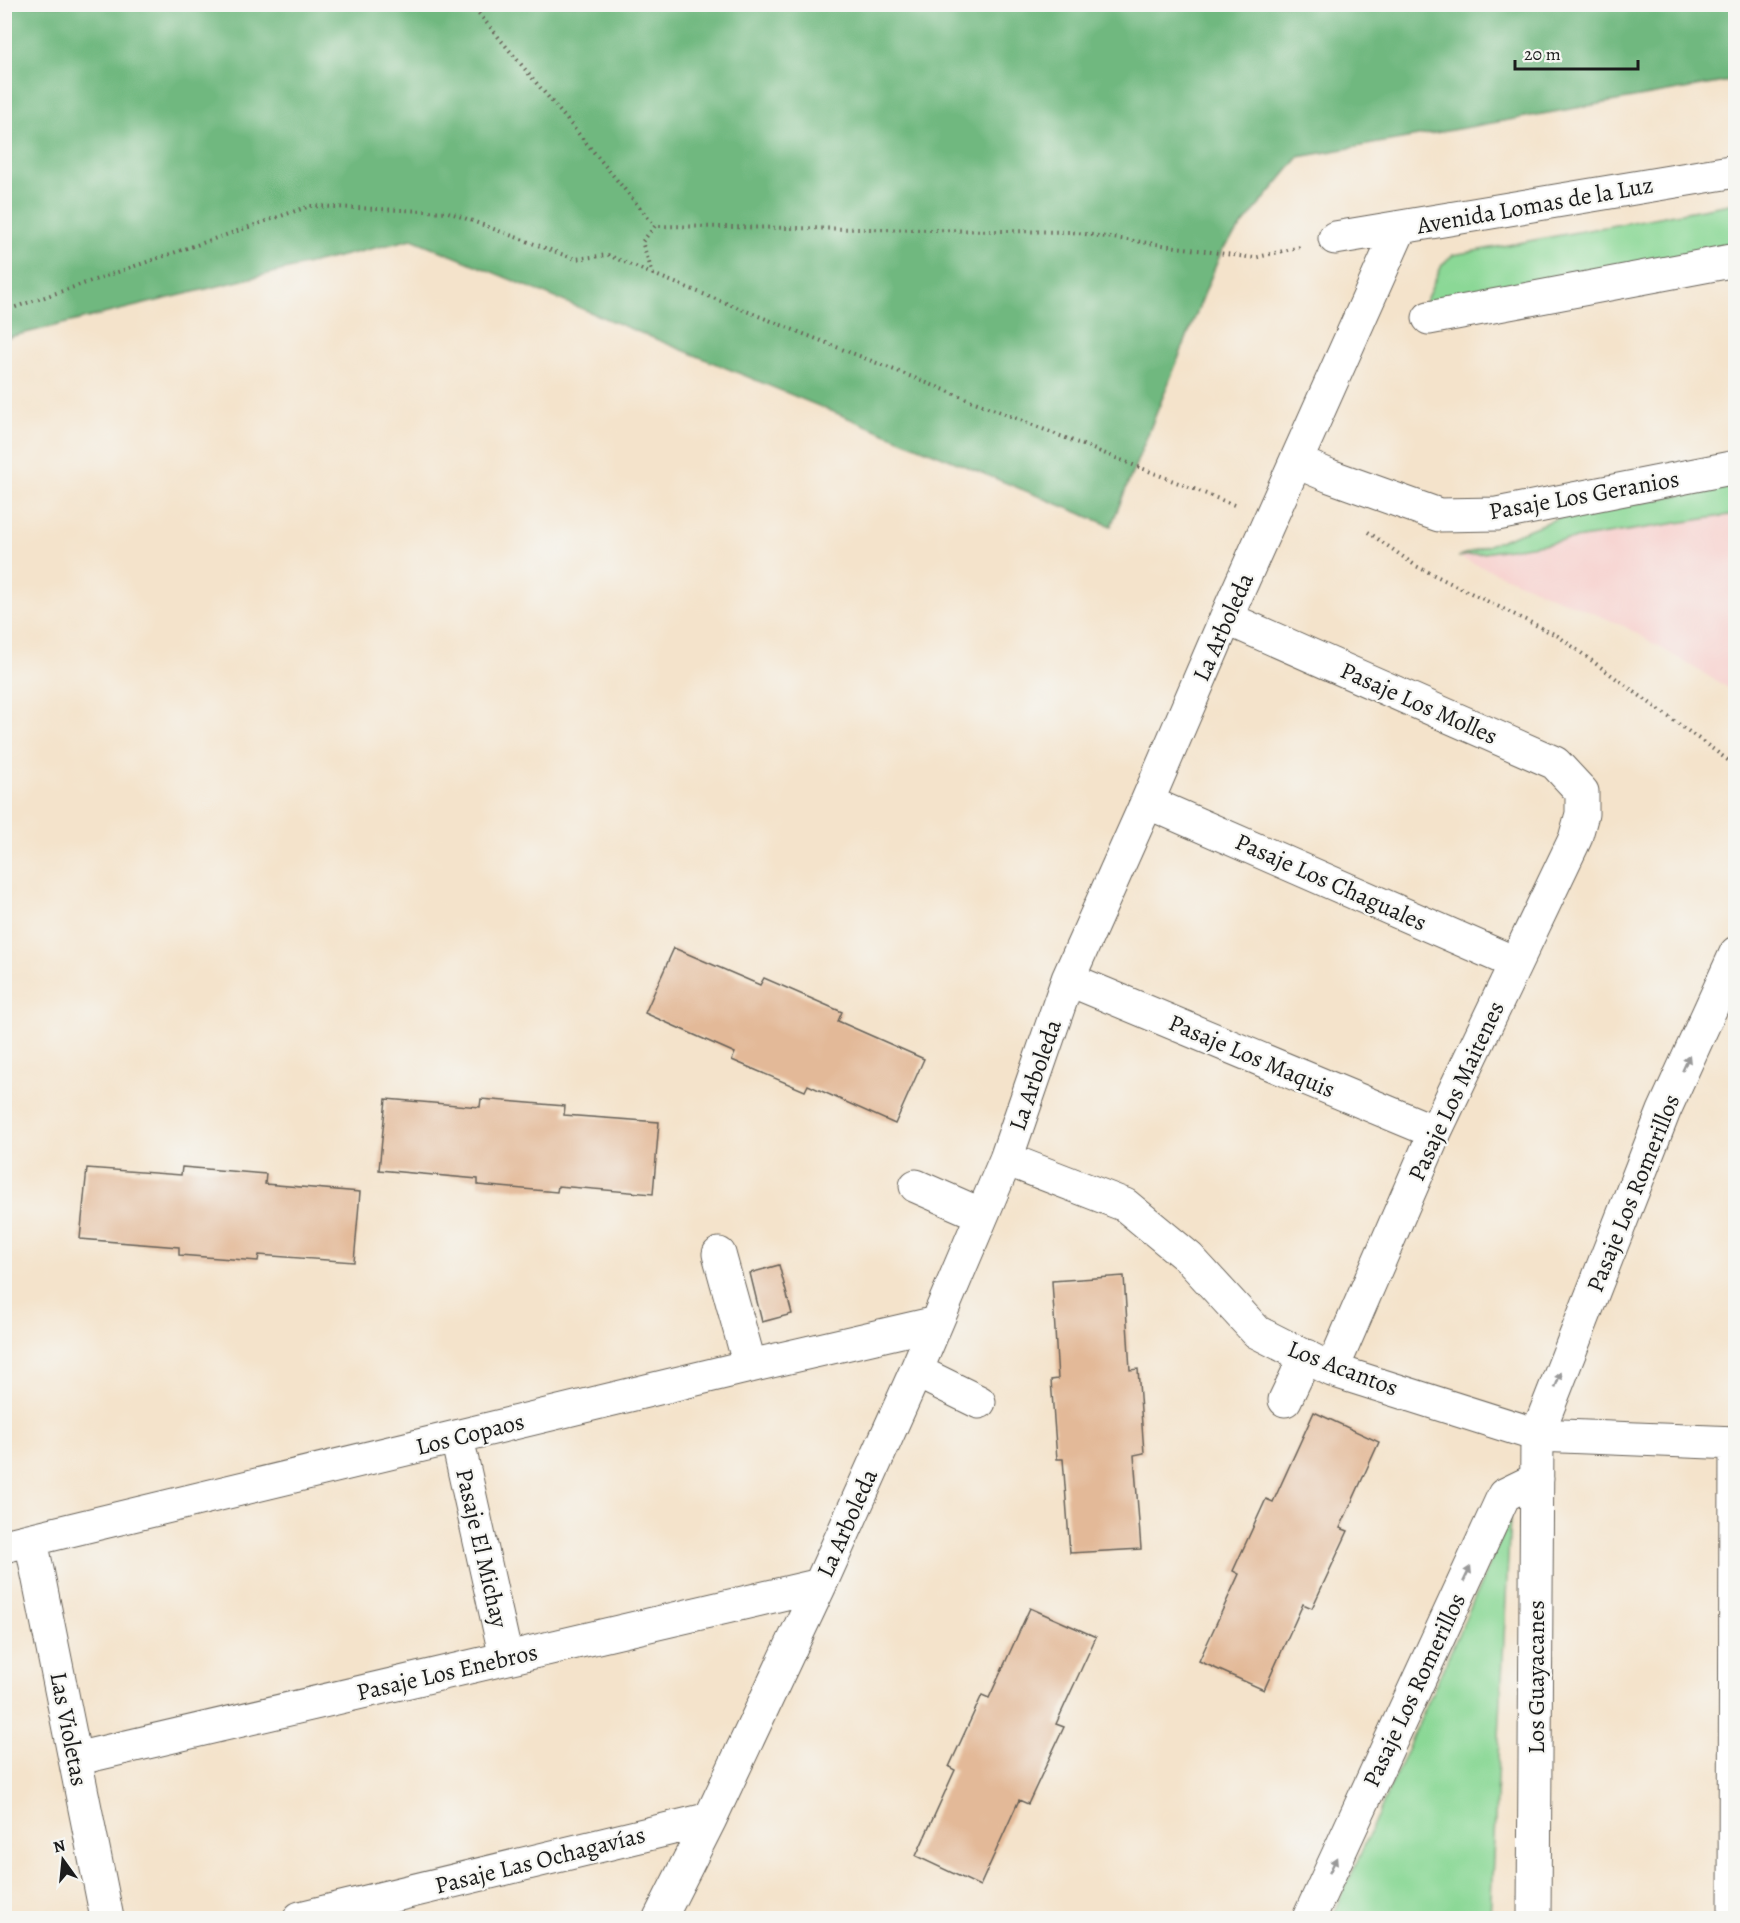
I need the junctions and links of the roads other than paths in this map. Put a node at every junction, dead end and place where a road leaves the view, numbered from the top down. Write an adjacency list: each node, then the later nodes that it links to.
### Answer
1 (1736, 171): 2 (street, Avenida Lomas de la Luz)
2 (1400, 228): 3 (street, Avenida Lomas de la Luz); 6 (street, La Arboleda)
3 (1335, 238)
4 (1736, 260): 5 (street)
5 (1429, 318)
6 (1297, 462): 7 (street, Pasaje Los Geranios); 8 (street, La Arboleda)
7 (1736, 467)
8 (1226, 618): 9 (street, La Arboleda); 10 (street, Pasaje Los Molles)
9 (1148, 801): 12 (street, Pasaje Los Chaguales); 13 (street, La Arboleda)
10 (1582, 814): 12 (street, Pasaje Los Maitenes)
11 (1736, 953): 25 (street, Pasaje Los Romerillos, one-way to 11)
12 (1515, 963): 14 (street, Pasaje Los Maitenes)
13 (1068, 979): 14 (street, Pasaje Los Maquis); 15 (street, La Arboleda)
14 (1435, 1132): 20 (street, Pasaje Los Maitenes)
15 (1006, 1159): 17 (street, La Arboleda); 20 (street, Los Acantos)
16 (916, 1186): 17 (street)
17 (982, 1215): 19 (street, La Arboleda)
18 (719, 1254): 21 (street)
19 (936, 1323): 21 (street, Los Copaos); 22 (street, La Arboleda)
20 (1319, 1363): 23 (street, Pasaje Los Maitenes); 25 (street, Los Acantos)
21 (750, 1366): 26 (street, Los Copaos)
22 (916, 1371): 24 (street); 30 (street, La Arboleda)
23 (1285, 1400)
24 (979, 1402)
25 (1537, 1435): 27 (street, Los Acantos); 28 (street, Los Guayacanes)
26 (457, 1438): 29 (street, Los Copaos); 31 (street, Pasaje El Michay)
27 (1735, 1443): 39 (street)
28 (1537, 1479): 37 (street, Pasaje Los Romerillos, one-way to 28); 38 (street, Los Guayacanes)
29 (18, 1543): 32 (street, Las Violetas)
30 (820, 1585): 31 (street, Pasaje Los Enebros); 33 (street, La Arboleda)
31 (506, 1658): 32 (street, Pasaje Los Enebros)
32 (75, 1759): 34 (street, Las Violetas)
33 (710, 1819): 35 (street, Pasaje Las Ochagavías); 36 (street, La Arboleda)
34 (107, 1918)
35 (300, 1918)
36 (660, 1918)
37 (1309, 1918)
38 (1534, 1918)
39 (1735, 1918)

